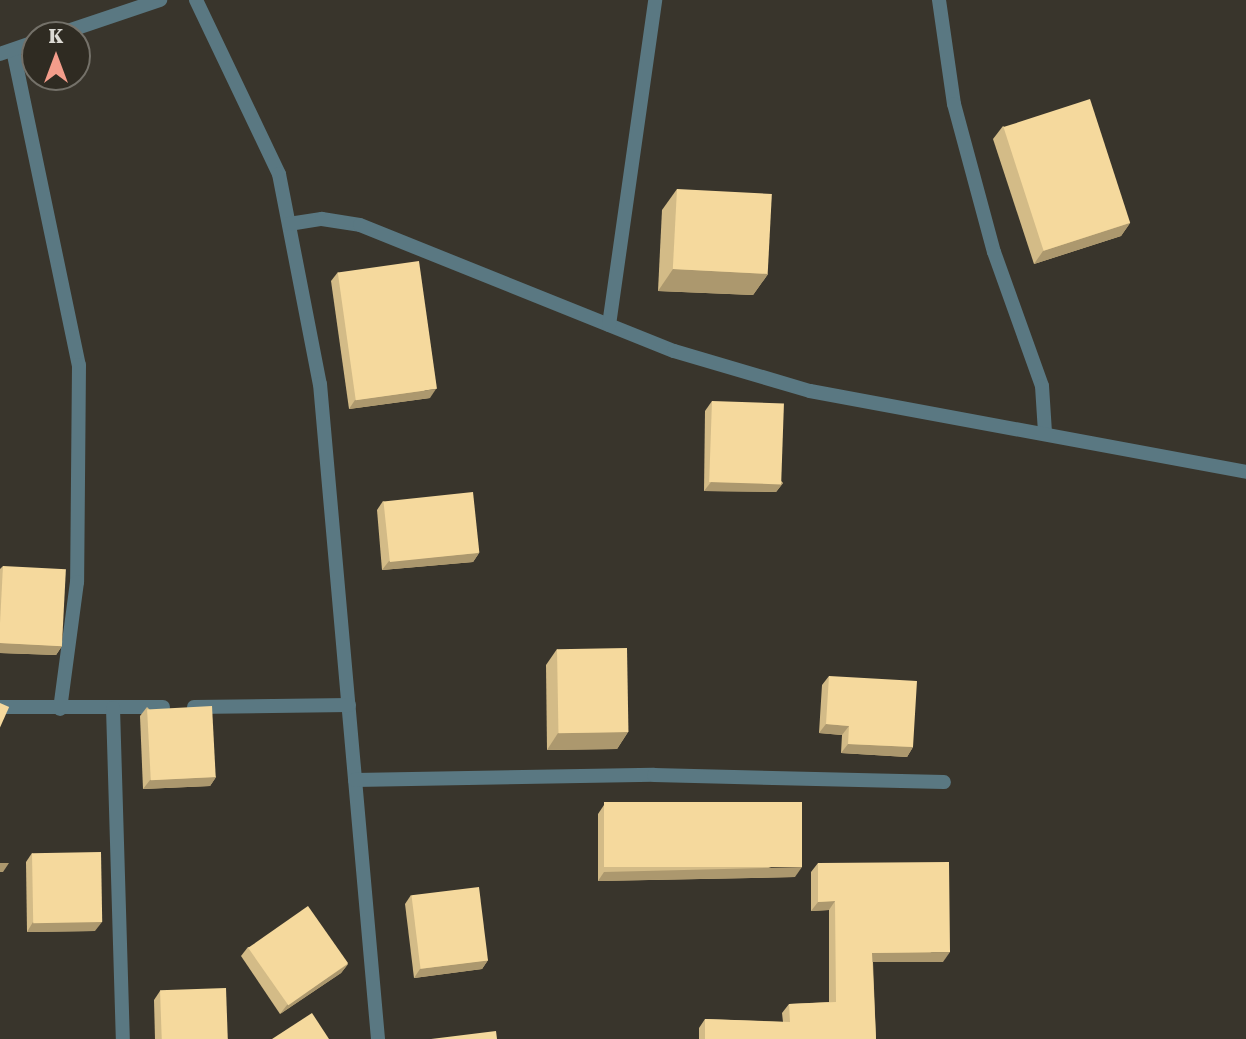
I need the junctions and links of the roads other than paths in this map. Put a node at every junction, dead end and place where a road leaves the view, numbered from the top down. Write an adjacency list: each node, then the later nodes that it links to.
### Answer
1 (160, 0): 5 (street)
2 (196, 0): 7 (street)
3 (655, 0): 8 (street)
4 (939, 0): 9 (street)
5 (91, 23)
6 (6, 52): 14 (street)
7 (289, 224): 8 (street); 11 (street)
8 (609, 325): 9 (street)
9 (1045, 433): 10 (street)
10 (1246, 472)
11 (349, 705): 13 (street); 15 (street)
12 (0, 707): 14 (street)
13 (113, 708): 14 (street); 17 (street)
14 (60, 709)
15 (355, 780): 16 (street); 18 (street)
16 (944, 782)
17 (123, 1039)
18 (378, 1039)

